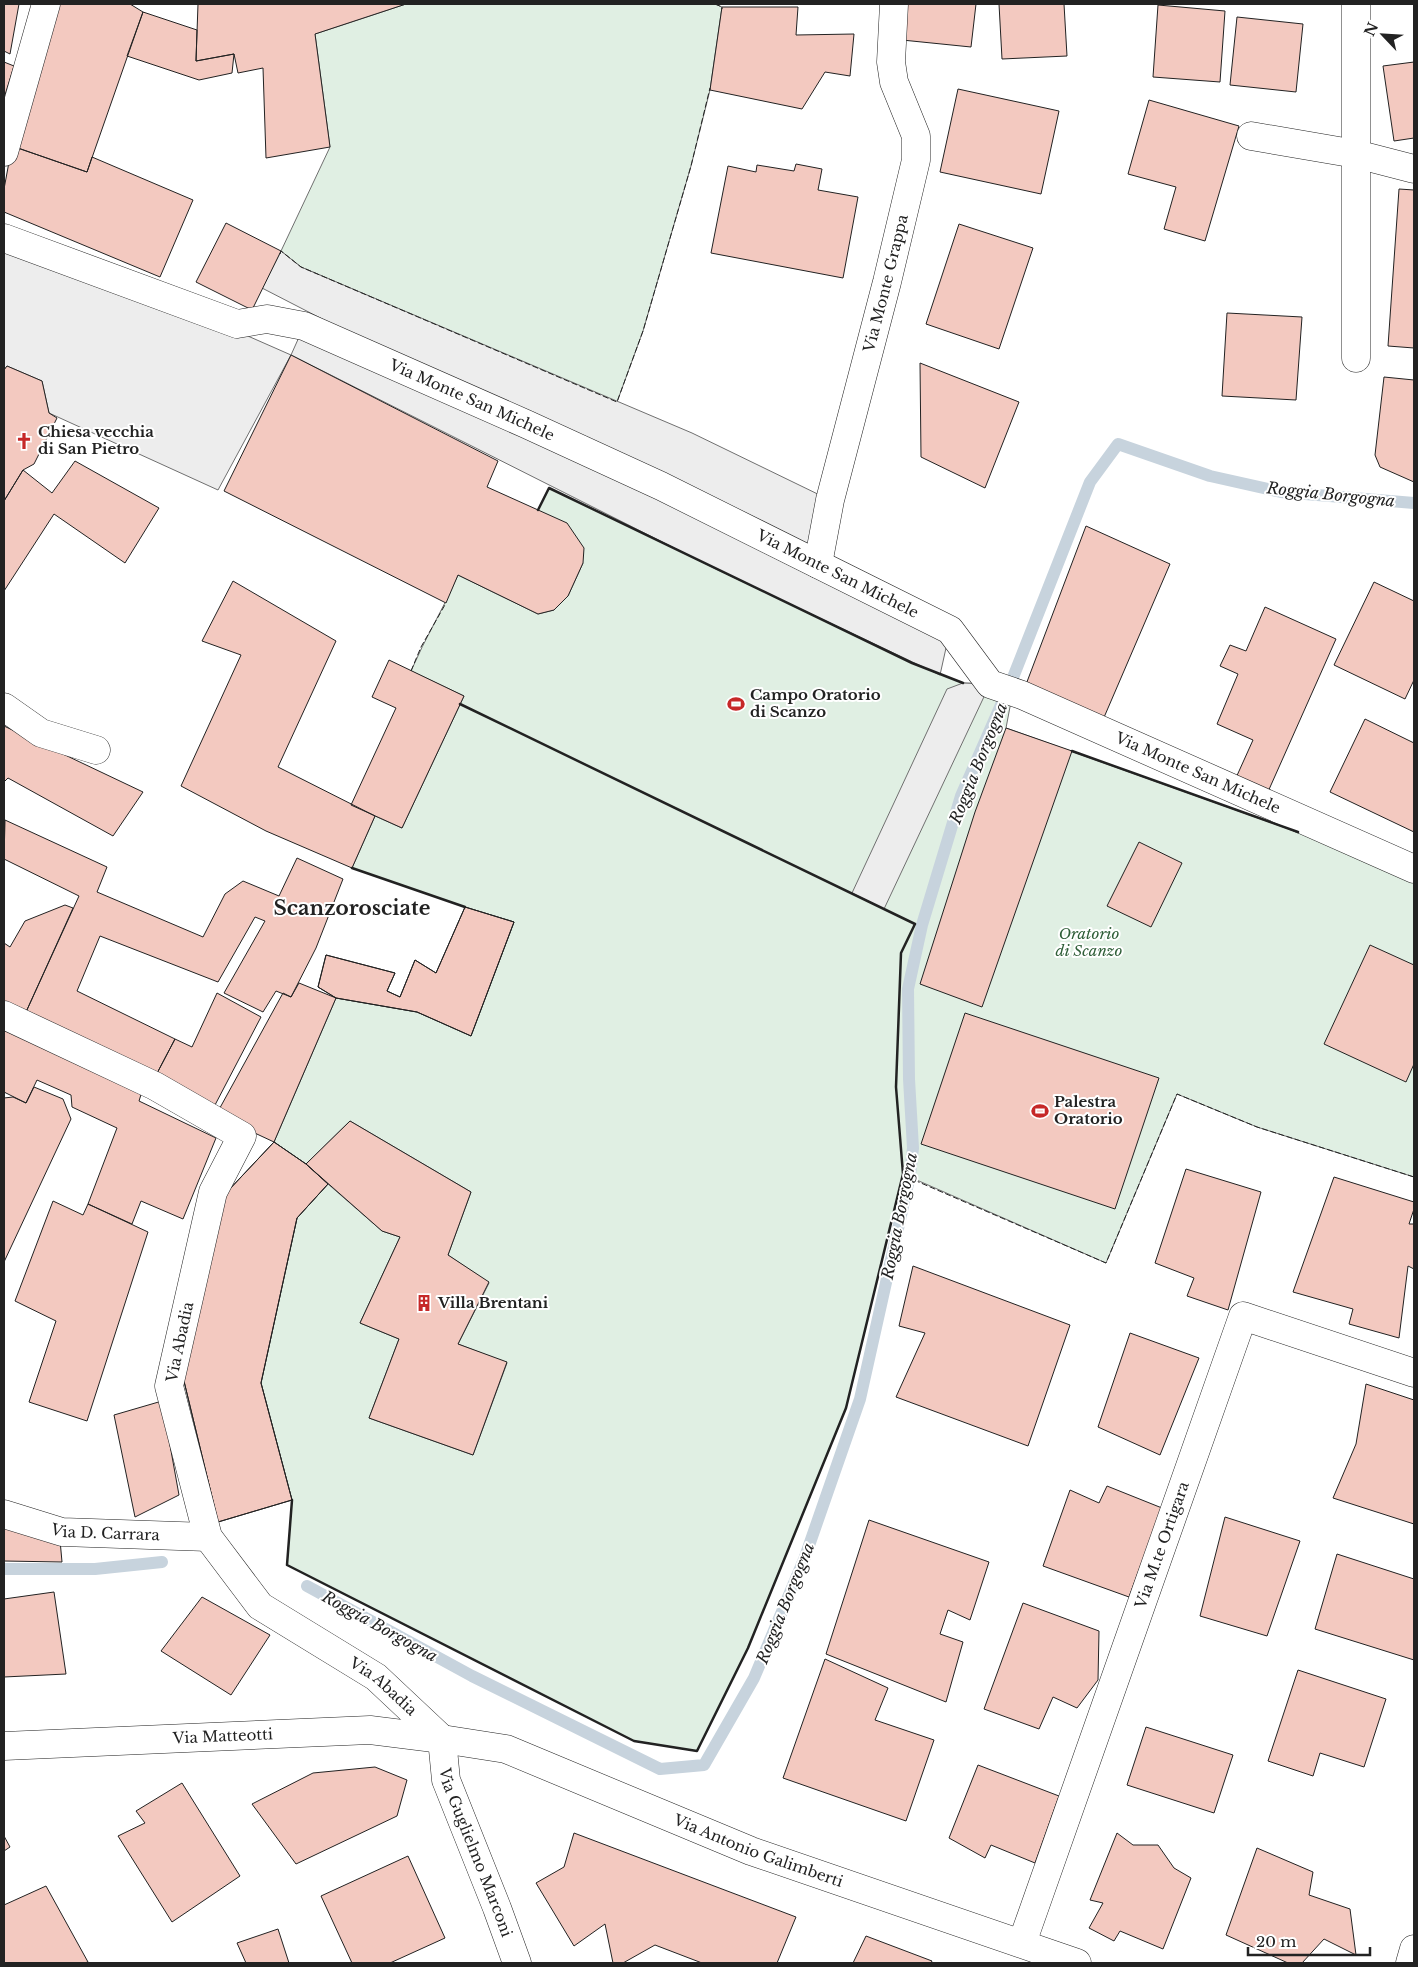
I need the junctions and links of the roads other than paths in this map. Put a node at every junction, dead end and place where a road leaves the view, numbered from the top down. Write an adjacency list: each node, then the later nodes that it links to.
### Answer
1 (46, 4): 5 (street)
2 (894, 4): 10 (street, Via Monte Grappa)
3 (1356, 4): 6 (street)
4 (1251, 136): 6 (street)
5 (4, 152)
6 (1356, 154): 7 (street); 9 (street)
7 (1414, 169)
8 (4, 238): 10 (street, Via Monte San Michele)
9 (1356, 358)
10 (818, 564): 13 (street, Via Monte San Michele)
11 (4, 707): 12 (street)
12 (96, 750)
13 (1414, 869)
14 (4, 1015): 17 (street, Via Abadia)
15 (1414, 1373): 20 (street, Via M.te Ortigara)
16 (4, 1514): 17 (street, Via D. Carrara)
17 (208, 1537): 18 (street, Via Abadia)
18 (442, 1739): 19 (street, Via Matteotti); 20 (street, Via Antonio Galimberti); 22 (street, Via Guglielmo Marconi)
19 (4, 1746)
20 (1022, 1943): 23 (street, Via Antonio Galimberti)
21 (1414, 1949): 24 (street)
22 (517, 1963)
23 (1077, 1963)
24 (1410, 1963)

